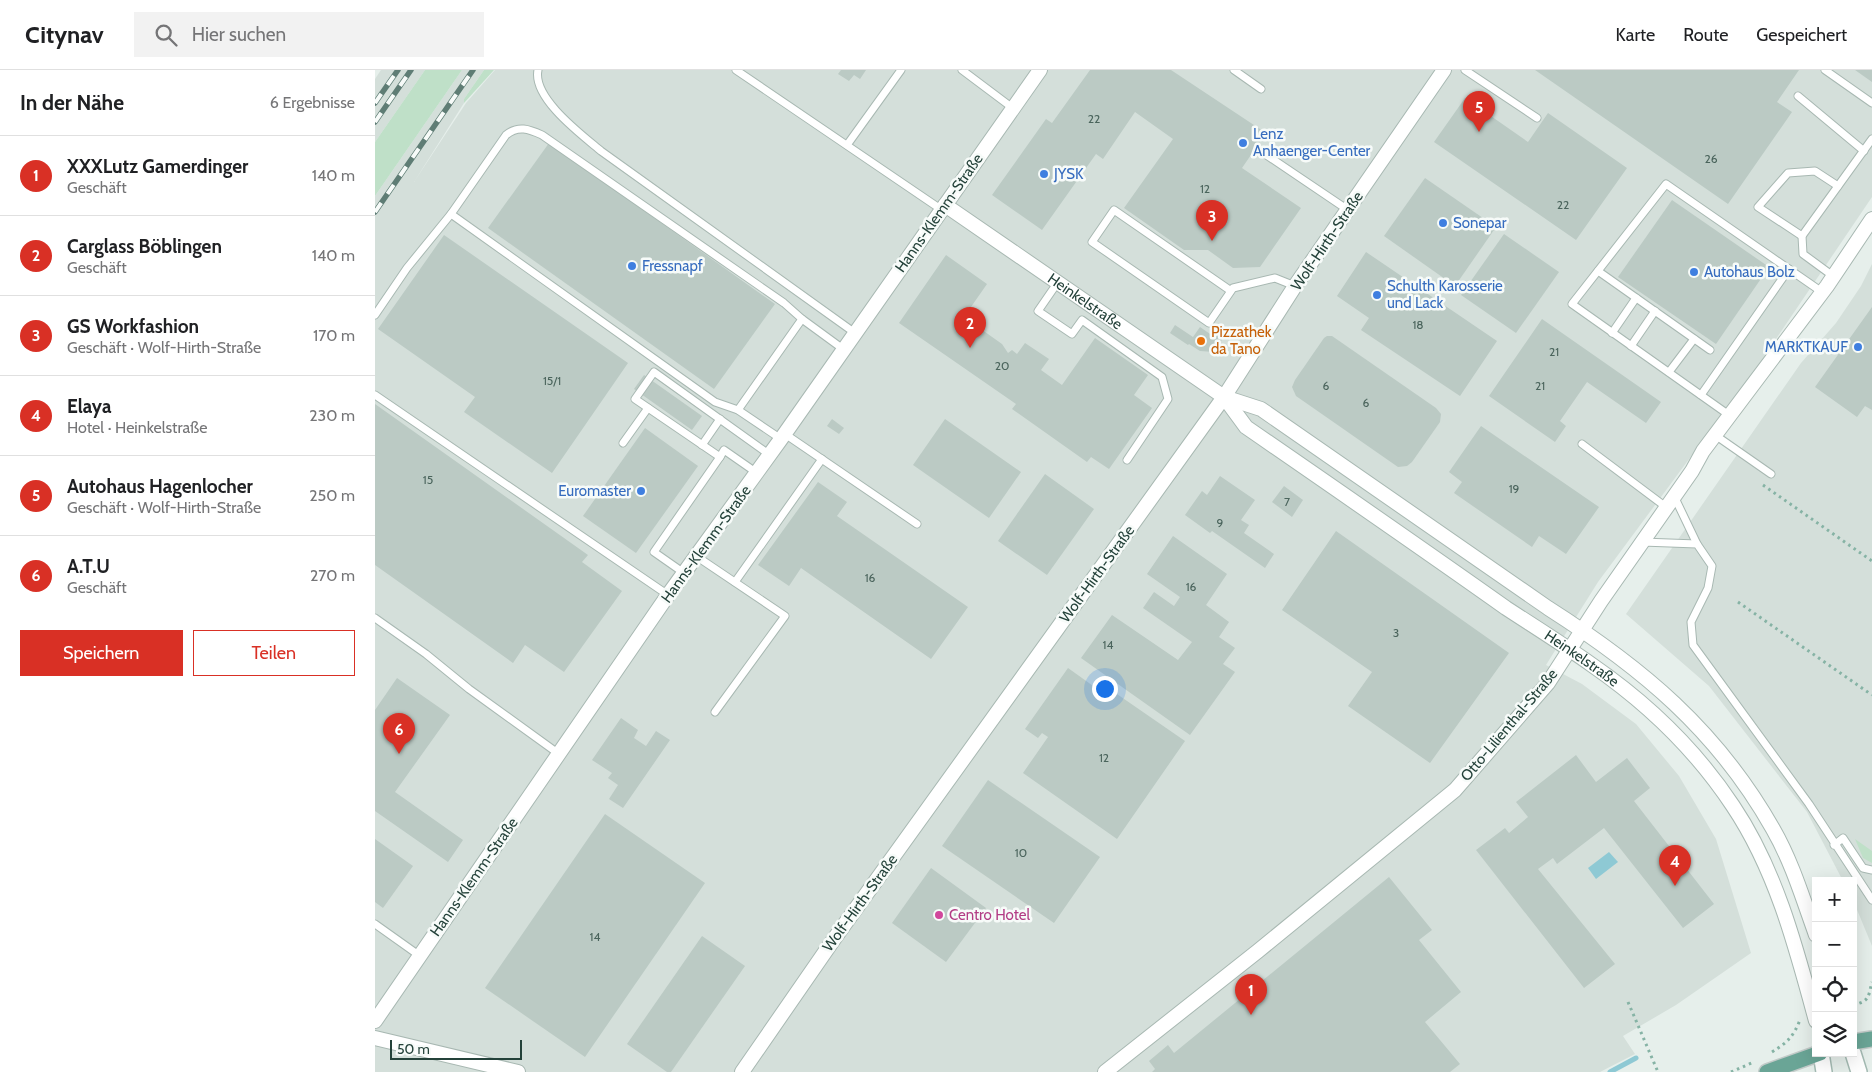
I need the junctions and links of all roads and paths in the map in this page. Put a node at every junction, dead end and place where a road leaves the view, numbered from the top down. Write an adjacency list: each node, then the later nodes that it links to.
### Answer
1 (537, 70): 36 (lane)
2 (736, 70): 16 (lane)
3 (901, 70): 16 (lane)
4 (962, 70): 13 (lane)
5 (1040, 70): 13 (street, Hanns-Klemm-Straße)
6 (1234, 70): 10 (lane)
7 (1444, 70): 21 (street, Wolf-Hirth-Straße)
8 (1465, 70): 14 (lane)
9 (1825, 70): 12 (lane)
10 (1261, 89)
11 (1798, 96): 17 (lane)
12 (1872, 103)
13 (1014, 109): 20 (street, Hanns-Klemm-Straße)
14 (1537, 118)
15 (1872, 139): 17 (lane)
16 (847, 145): 20 (lane)
17 (1864, 151): 19 (lane)
18 (1265, 154): 21 (lane)
19 (1838, 186): 24 (lane); 24 (lane)
20 (944, 207): 28 (street, Heinkelstraße); 36 (street, Hanns-Klemm-Straße)
21 (1348, 210): 29 (street, Wolf-Hirth-Straße)
22 (451, 214): 34 (lane); 35 (lane); 47 (lane)
23 (1872, 219): 27 (street, Otto-Lilienthal-Straße)
24 (1801, 236): 27 (lane)
25 (1789, 269): 26 (lane); 31 (lane); 44 (lane)
26 (1598, 270): 32 (lane); 37 (lane)
27 (1833, 276): 31 (street, Otto-Lilienthal-Straße)
28 (1058, 282): 45 (street, Heinkelstraße); 58 (lane)
29 (1295, 286): 30 (lane); 45 (street, Wolf-Hirth-Straße)
30 (1231, 291): 30 (lane)
31 (1822, 292): 48 (street, Otto-Lilienthal-Straße)
32 (1636, 298): 33 (lane); 37 (lane)
33 (1655, 311): 38 (lane); 39 (lane)
34 (375, 315)
35 (802, 319): 40 (lane); 47 (lane)
36 (855, 333): 40 (street, Hanns-Klemm-Straße)
37 (1612, 333): 39 (lane)
38 (1694, 339): 41 (lane); 42 (lane)
39 (1631, 346): 42 (lane)
40 (843, 349): 51 (street, Hanns-Klemm-Straße)
41 (1710, 350)
42 (1669, 372): 44 (lane)
43 (375, 395): 70 (lane)
44 (1701, 395): 48 (lane)
45 (1224, 397): 73 (street, Heinkelstraße); 74 (street, Heinkelstraße); 99 (street, Wolf-Hirth-Straße)
46 (648, 408): 49 (lane); 52 (lane); 54 (lane)
47 (738, 410): 51 (lane)
48 (1729, 415): 50 (street, Otto-Lilienthal-Straße)
49 (720, 419): 54 (lane); 55 (lane)
50 (1715, 435): 60 (lane); 62 (street, Otto-Lilienthal-Straße)
51 (783, 437): 55 (street, Hanns-Klemm-Straße); 57 (lane)
52 (623, 444)
53 (1582, 444): 62 (lane)
54 (702, 445): 56 (lane)
55 (770, 455): 59 (street, Hanns-Klemm-Straße)
56 (720, 457): 59 (lane); 68 (lane)
57 (822, 459): 63 (lane); 69 (lane)
58 (1127, 460)
59 (757, 473): 66 (street, Hanns-Klemm-Straße)
60 (1771, 474)
61 (1760, 484): 67 (path)
62 (1670, 501): 64 (street, Otto-Lilienthal-Straße); 65 (lane)
63 (917, 524)
64 (1641, 542): 65 (lane); 73 (street, Otto-Lilienthal-Straße)
65 (1697, 544): 78 (lane)
66 (696, 556): 68 (street, Hanns-Klemm-Straße); 69 (lane)
67 (1872, 561)
68 (684, 573): 70 (street, Hanns-Klemm-Straße)
69 (735, 582): 76 (lane)
70 (668, 595): 77 (street, Hanns-Klemm-Straße)
71 (1739, 602): 75 (path)
72 (375, 618): 77 (lane)
73 (1582, 630): 74 (street, Otto-Lilienthal-Straße); 82 (street, Heinkelstraße)
74 (1569, 650): 87 (street, Heinkelstraße); 100 (street, Otto-Lilienthal-Straße)
75 (1872, 695)
76 (715, 712)
77 (559, 754): 83 (street, Hanns-Klemm-Straße)
78 (1834, 844): 79 (lane); 80 (lane)
79 (1872, 870)
80 (1872, 900)
81 (375, 924): 83 (lane)
82 (1812, 924)
83 (420, 956): 89 (street, Hanns-Klemm-Straße)
84 (1872, 982): 86 (path)
85 (1628, 1002): 101 (path)
86 (1857, 1005)
87 (1814, 1012)
88 (1800, 1020): 94 (path)
89 (375, 1021)
90 (375, 1038): 98 (street)
91 (1872, 1039): 92 (main road)
92 (1857, 1041)
93 (1812, 1055): 97 (main road)
94 (1764, 1056)
95 (1821, 1057): 103 (main road)
96 (1854, 1057): 104 (main road)
97 (1762, 1066): 102 (path)
98 (518, 1072)
99 (741, 1072)
100 (1105, 1072)
101 (1659, 1072)
102 (1731, 1072)
103 (1824, 1072)
104 (1859, 1072)

